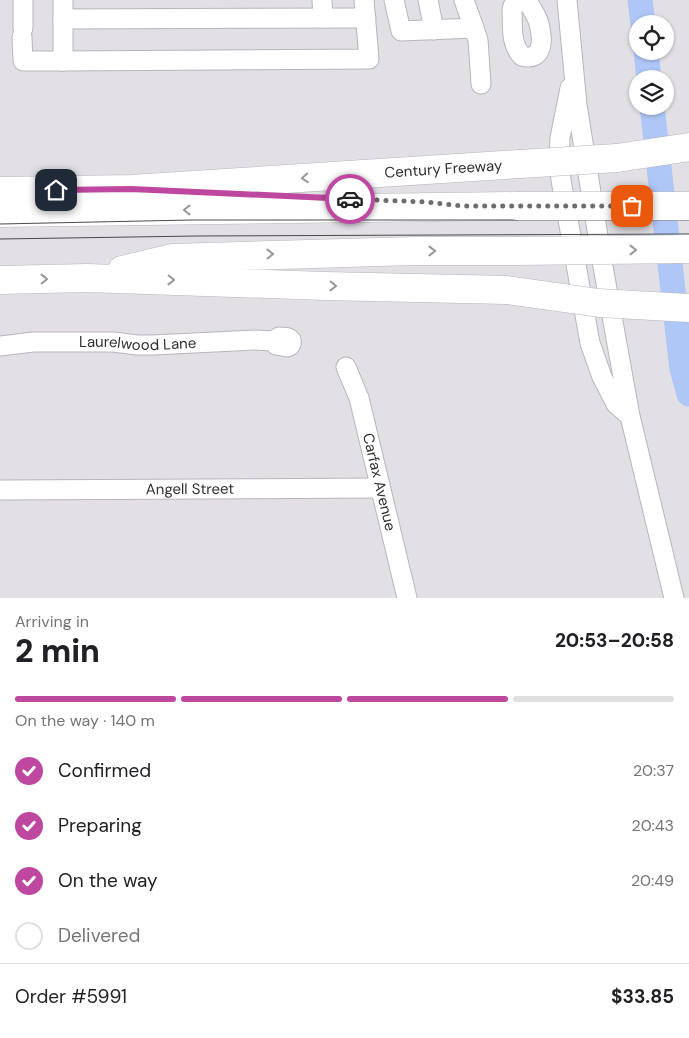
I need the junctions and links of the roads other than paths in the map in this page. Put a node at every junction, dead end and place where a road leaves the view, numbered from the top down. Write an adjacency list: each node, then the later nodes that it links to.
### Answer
1 (22, 0): 14 (street)
2 (63, 0): 11 (street)
3 (394, 0): 13 (street)
4 (428, 0): 13 (street)
5 (464, 0): 12 (street)
6 (518, 0): 7 (street)
7 (526, 0)
8 (567, 0): 15 (street)
9 (322, 9): 10 (street); 11 (street)
10 (365, 9): 14 (street)
11 (63, 20): 14 (street)
12 (474, 28): 13 (street); 16 (street)
13 (434, 30)
14 (63, 61)
15 (573, 73): 34 (street); 34 (street)
16 (481, 84)
17 (689, 147): 19 (highway)
18 (689, 155): 19 (highway)
19 (617, 158): 20 (highway, Century Freeway, one-way to 20, bridge)
20 (131, 189): 21 (highway, Century Freeway); 22 (highway)
21 (0, 191)
22 (463, 206): 23 (highway, bridge); 24 (highway, one-way to 24)
23 (689, 206)
24 (0, 213)
25 (689, 249): 26 (highway, one-way to 25, bridge)
26 (87, 278): 27 (highway, one-way to 26); 28 (highway, one-way to 28)
27 (0, 280)
28 (507, 290): 29 (highway, bridge); 30 (highway, bridge)
29 (689, 292)
30 (689, 308)
31 (273, 341): 32 (street, Laurelwood Lane)
32 (0, 346)
33 (346, 367): 35 (street, Carfax Avenue)
34 (630, 416): 38 (street)
35 (380, 488): 36 (street, Angell Street); 37 (street, Carfax Avenue)
36 (0, 490)
37 (408, 598)
38 (674, 598)

